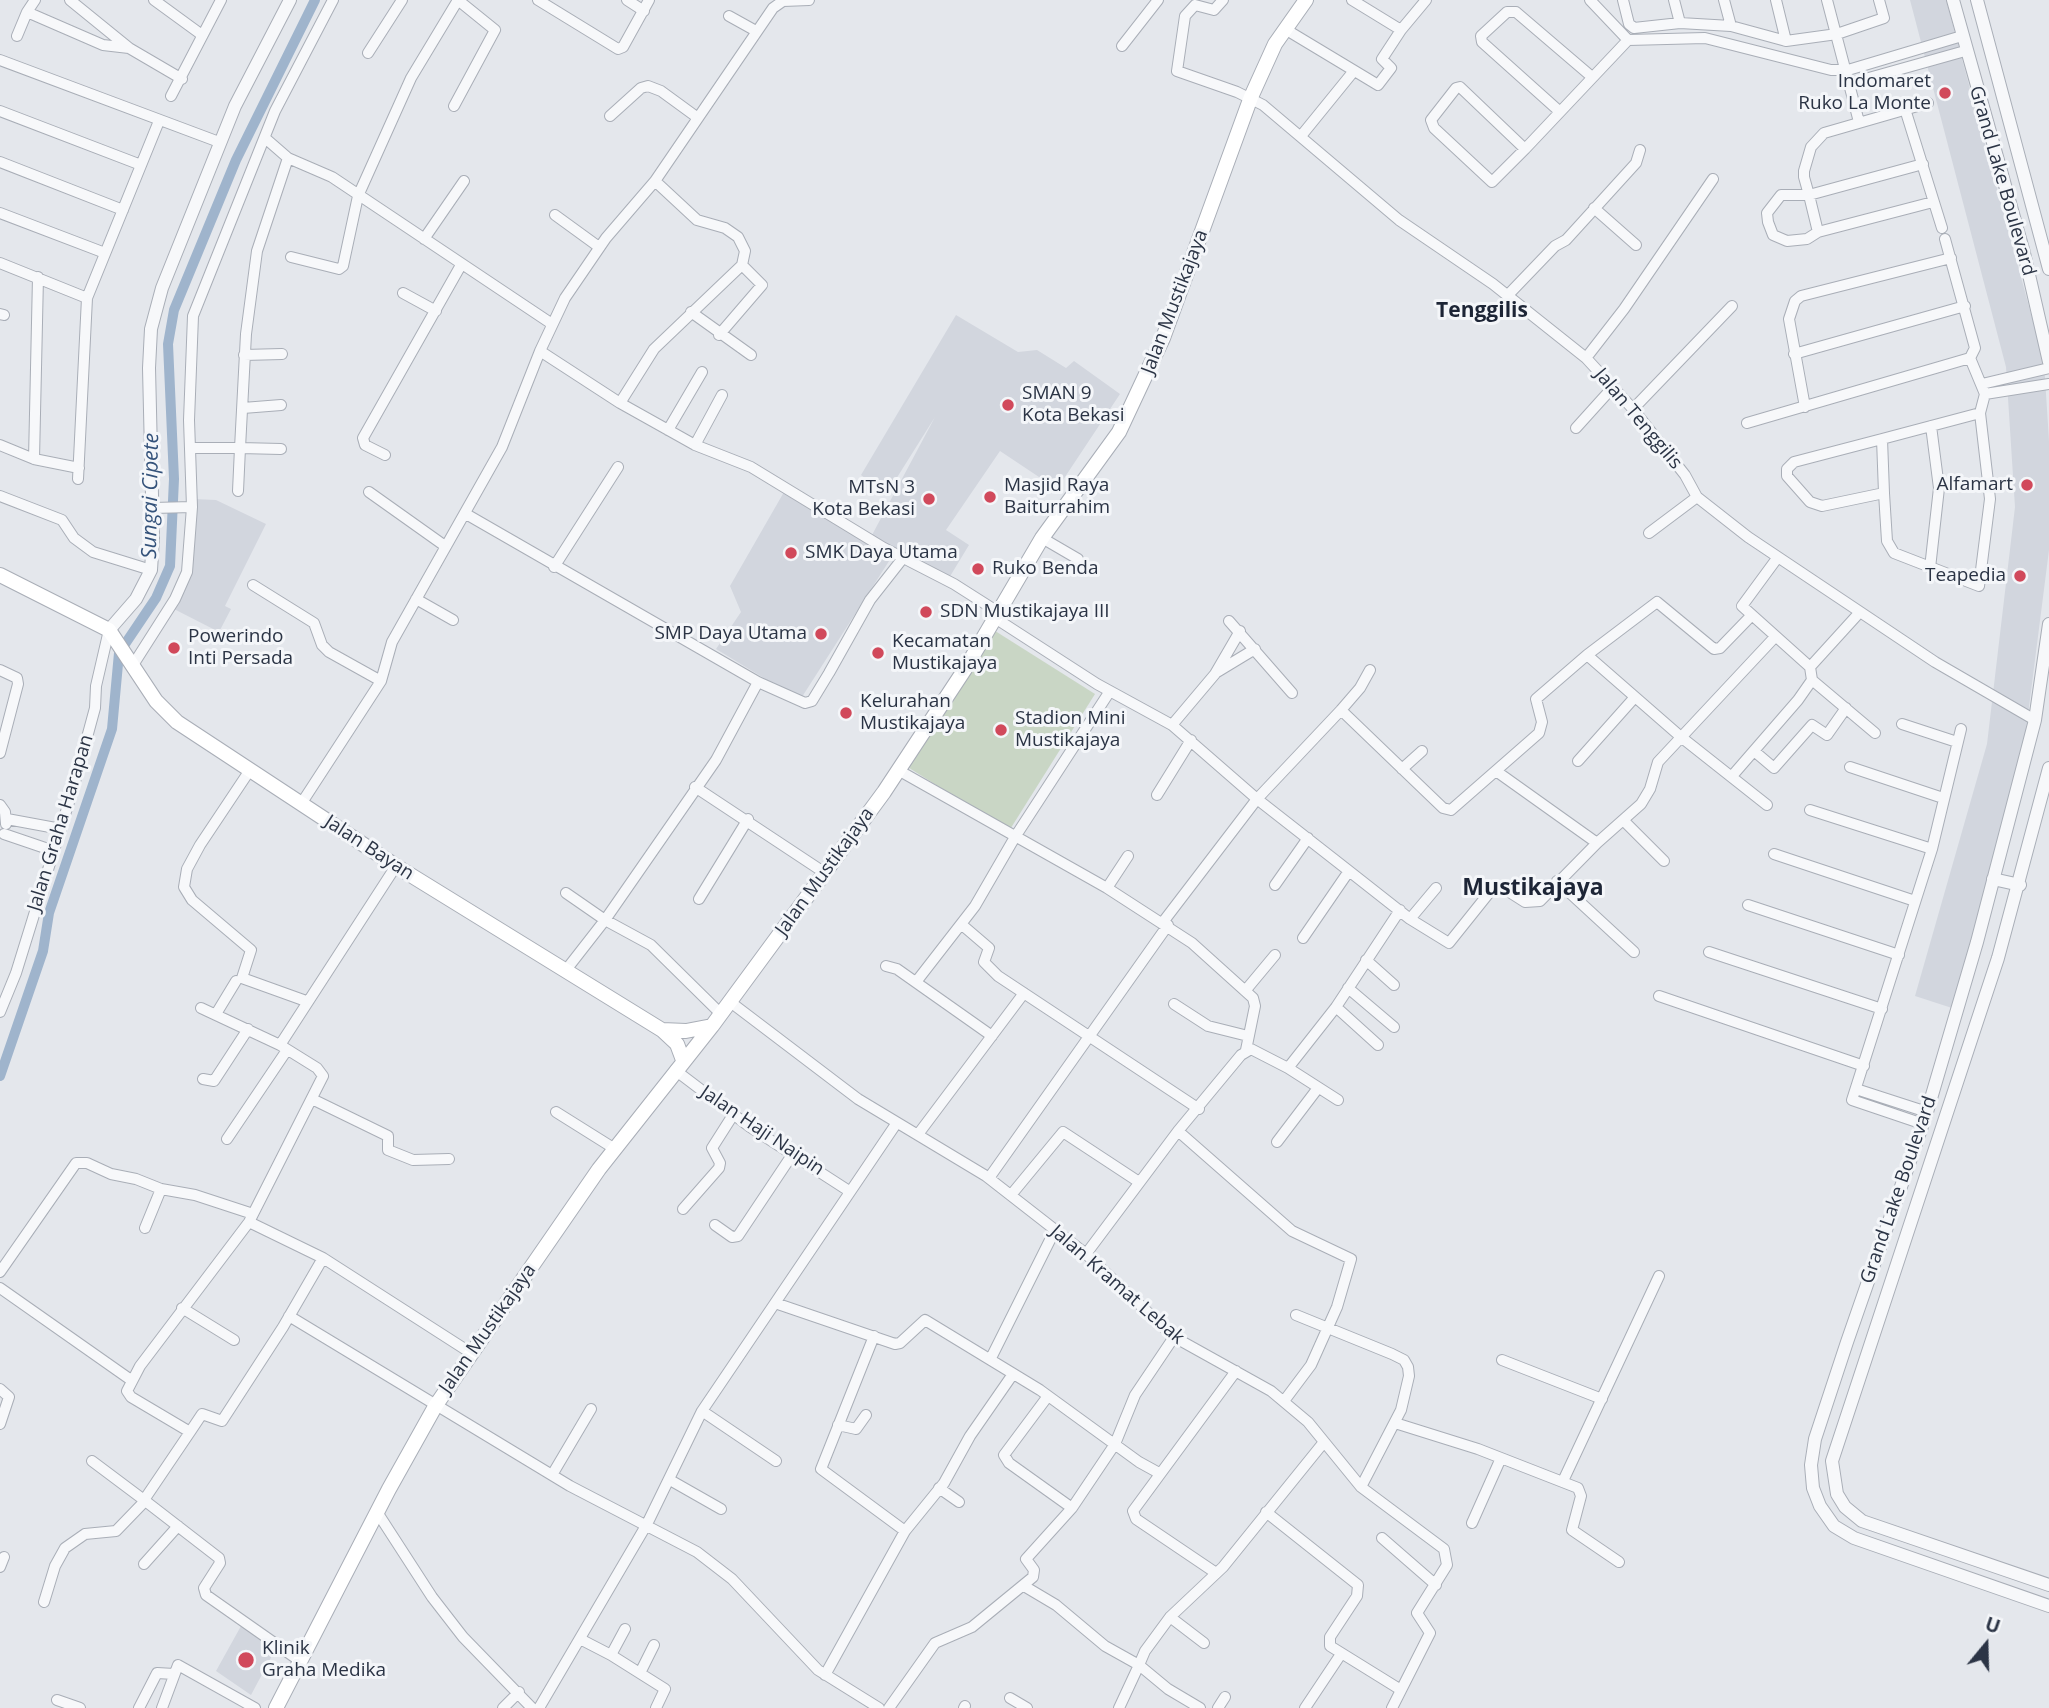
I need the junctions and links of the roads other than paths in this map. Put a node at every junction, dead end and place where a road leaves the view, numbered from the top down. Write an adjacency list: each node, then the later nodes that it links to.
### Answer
1 (35, 0): 29 (street)
2 (70, 0): 43 (street)
3 (154, 0): 37 (street)
4 (221, 0): 37 (street)
5 (290, 0): 68 (street)
6 (333, 0): 67 (street)
7 (402, 0): 45 (street)
8 (458, 0): 58 (street); 79 (street)
9 (538, 0): 28 (street)
10 (627, 0): 28 (street)
11 (649, 0): 28 (street)
12 (786, 0): 13 (street); 35 (street)
13 (809, 0)
14 (1158, 0): 42 (street)
15 (1223, 0): 56 (street, Jalan Tenggilis)
16 (1306, 0): 33 (main road, Jalan Mustikajaya)
17 (1352, 0): 34 (street)
18 (1426, 0): 34 (street)
19 (1590, 0): 40 (street)
20 (1623, 0): 31 (street)
21 (1674, 0): 31 (street)
22 (1724, 0): 32 (street)
23 (1776, 0): 41 (street)
24 (1827, 0): 36 (street)
25 (1879, 0): 36 (street)
26 (1953, 0): 39 (street, Grand Lake Boulevard)
27 (1976, 0): 95 (street, Grand Lake Boulevard)
28 (644, 11)
29 (27, 12): 38 (street); 43 (street)
30 (729, 16): 35 (street)
31 (1680, 23): 32 (street)
32 (1731, 26): 41 (street)
33 (1285, 29): 50 (street); 56 (main road, Jalan Mustikajaya)
34 (1401, 30): 50 (street)
35 (756, 31): 63 (street)
36 (1836, 34): 41 (street); 49 (street)
37 (202, 35): 53 (street)
38 (17, 36)
39 (1962, 36): 44 (street, Grand Lake Boulevard); 46 (street)
40 (1628, 40): 49 (street); 52 (street)
41 (1786, 41)
42 (1122, 46)
43 (129, 48): 53 (street)
44 (1965, 51): 48 (street); 113 (street, Grand Lake Boulevard)
45 (368, 53)
46 (1903, 53): 48 (street); 49 (street)
47 (2, 61): 51 (street); 64 (street)
48 (1907, 69): 54 (street)
49 (1848, 70): 54 (street)
50 (1353, 72): 66 (street)
51 (0, 73)
52 (1592, 77): 61 (street); 61 (street)
53 (182, 79): 55 (street)
54 (1851, 83): 65 (street)
55 (171, 96)
56 (1251, 97): 66 (street, Jalan Tenggilis); 148 (main road, Jalan Mustikajaya)
57 (1928, 103): 59 (street)
58 (454, 106)
59 (1905, 110): 65 (street); 73 (street)
60 (0, 111): 74 (street)
61 (1559, 111): 69 (street)
62 (610, 116): 63 (street)
63 (698, 118): 77 (street)
64 (159, 121): 68 (street); 74 (street)
65 (1859, 122): 78 (street)
66 (1301, 136): 98 (street, Jalan Tenggilis)
67 (265, 138): 71 (street); 133 (street)
68 (219, 142): 145 (street)
69 (1525, 149): 69 (street)
70 (1640, 150): 81 (street)
71 (288, 158): 79 (street); 109 (street)
72 (0, 162): 82 (street)
73 (1923, 164): 78 (street); 80 (street)
74 (141, 165): 82 (street)
75 (1713, 179): 111 (street)
76 (464, 181): 86 (street)
77 (656, 181): 88 (street); 94 (street)
78 (1810, 195): 85 (street); 85 (street)
79 (358, 196): 86 (street); 90 (street)
80 (1933, 202): 85 (street); 91 (street)
81 (1594, 208): 87 (street); 98 (street)
82 (122, 211): 89 (street)
83 (0, 213): 89 (street)
84 (555, 215): 88 (street)
85 (1818, 232)
86 (424, 239): 93 (street)
87 (1636, 245)
88 (599, 247): 104 (street)
89 (105, 253): 99 (street)
90 (291, 257)
91 (1951, 258): 101 (street); 108 (street)
92 (0, 263): 96 (street)
93 (461, 265): 102 (street); 104 (street)
94 (742, 265): 103 (street); 105 (street)
95 (2049, 269)
96 (38, 277): 99 (street); 137 (street)
97 (403, 293): 102 (street)
98 (1507, 296): 111 (street, Jalan Tenggilis)
99 (88, 298): 137 (street)
100 (1732, 306): 124 (street)
101 (1965, 306): 108 (street); 112 (street)
102 (436, 311): 136 (street)
103 (691, 312): 105 (street); 120 (street)
104 (552, 324): 106 (street)
105 (719, 335): 110 (street)
106 (540, 351): 120 (street); 146 (street)
107 (282, 354): 109 (street)
108 (1794, 354): 122 (street)
109 (244, 355): 123 (street)
110 (751, 355)
111 (1586, 358): 117 (street, Jalan Tenggilis)
112 (1970, 358): 118 (street); 122 (street)
113 (2049, 362)
114 (2049, 368): 118 (street)
115 (702, 372): 129 (street)
116 (2049, 384): 118 (street)
117 (1613, 387): 124 (street, Jalan Tenggilis); 128 (street)
118 (1983, 389): 125 (street)
119 (722, 395): 132 (street)
120 (620, 403): 129 (street)
121 (281, 405): 123 (street)
122 (1805, 407): 126 (street)
123 (243, 408): 134 (street)
124 (1633, 408): 143 (street, Jalan Tenggilis)
125 (1980, 413): 127 (street); 154 (street)
126 (1747, 423)
127 (1931, 426): 130 (street); 154 (street)
128 (1576, 428)
129 (668, 430): 132 (street)
130 (1882, 439): 141 (street); 141 (street)
131 (0, 445): 137 (street)
132 (695, 445): 151 (street)
133 (190, 448): 134 (street); 144 (street)
134 (240, 448): 135 (street); 139 (street)
135 (281, 449)
136 (385, 455)
137 (34, 458)
138 (618, 467): 153 (street)
139 (238, 491)
140 (369, 492): 149 (street)
141 (1884, 493): 154 (street)
142 (0, 496): 155 (street)
143 (1697, 497): 147 (street); 150 (street, Jalan Tenggilis)
144 (187, 507): 145 (street); 170 (street)
145 (157, 508): 155 (street)
146 (466, 514): 149 (street); 153 (street)
147 (1649, 533)
148 (1042, 538): 152 (street); 160 (main road, Jalan Mustikajaya)
149 (445, 546): 158 (street)
150 (1778, 557): 159 (street, Jalan Tenggilis); 161 (street)
151 (903, 558): 160 (street); 177 (street)
152 (1078, 559)
153 (554, 567): 177 (street)
154 (1930, 568)
155 (151, 570): 165 (street)
156 (0, 575): 165 (main road)
157 (253, 585): 176 (street)
158 (416, 599): 162 (street); 176 (street)
159 (1860, 612): 171 (street); 183 (street, Jalan Tenggilis)
160 (997, 615): 178 (street); 199 (main road, Jalan Mustikajaya)
161 (1751, 616): 167 (street); 169 (street)
162 (453, 620)
163 (1229, 621): 166 (street)
164 (2049, 624): 183 (street, Grand Lake Boulevard)
165 (109, 630): 170 (main road, Jalan Bayan); 213 (street, Jalan Graha Harapan)
166 (1240, 631): 168 (street); 174 (street)
167 (1774, 638): 171 (street); 188 (street)
168 (1255, 649): 174 (street); 179 (street)
169 (1587, 655): 180 (street); 200 (street)
170 (132, 663): 198 (main road, Jalan Bayan)
171 (1810, 667): 175 (street)
172 (0, 670): 193 (street)
173 (1370, 670): 182 (street)
174 (1215, 674): 185 (street)
175 (1812, 680): 181 (street); 192 (street)
176 (381, 681): 206 (street)
177 (758, 682): 202 (street)
178 (1110, 691): 185 (street); 215 (street)
179 (1292, 692)
180 (1635, 697): 188 (street); 194 (street)
181 (1846, 708): 187 (street); 192 (street)
182 (1341, 710): 197 (street); 205 (street)
183 (2035, 720): 226 (street, Grand Lake Boulevard)
184 (1902, 724): 190 (street)
185 (1172, 725): 189 (street)
186 (1961, 729): 190 (street)
187 (1875, 733)
188 (1681, 737): 201 (street); 212 (street)
189 (1191, 740): 203 (street); 205 (street)
190 (1957, 742): 204 (street)
191 (1422, 751): 197 (street)
192 (1754, 751): 201 (street)
193 (0, 753)
194 (1578, 761)
195 (1850, 767): 204 (street)
196 (2049, 768): 229 (street, Grand Lake Boulevard)
197 (1402, 769): 200 (street)
198 (250, 770): 206 (main road, Jalan Bayan); 256 (street)
199 (898, 770): 215 (street); 225 (main road, Jalan Mustikajaya)
200 (1496, 771): 217 (street)
201 (1732, 776): 208 (street)
202 (695, 787): 211 (street); 238 (street)
203 (1157, 795)
204 (1943, 798): 218 (street)
205 (1257, 799): 216 (street); 239 (street)
206 (301, 804): 223 (main road, Jalan Bayan)
207 (0, 805): 210 (street)
208 (1768, 805)
209 (1811, 810): 218 (street)
210 (7, 819): 213 (street); 214 (street)
211 (748, 819): 225 (street); 233 (street)
212 (1623, 820): 217 (street); 222 (street)
213 (61, 829): 219 (street, Jalan Graha Harapan)
214 (2, 836): 219 (street)
215 (1015, 837): 230 (street); 240 (street)
216 (1308, 838): 224 (street); 228 (street)
217 (1597, 843): 227 (street)
218 (1932, 849): 234 (street)
219 (54, 851): 262 (street, Jalan Graha Harapan)
220 (1774, 854): 234 (street)
221 (1128, 856): 230 (street)
222 (1664, 861)
223 (396, 866): 248 (main road, Jalan Bayan); 256 (street)
224 (1349, 871): 236 (street); 241 (street)
225 (825, 873): 257 (main road, Jalan Mustikajaya)
226 (1993, 879): 229 (street); 285 (street, Grand Lake Boulevard)
227 (1557, 881): 237 (street); 242 (street)
228 (1275, 885)
229 (2020, 885): 318 (street, Grand Lake Boulevard)
230 (1107, 888): 239 (street)
231 (1436, 888): 237 (street)
232 (566, 893): 238 (street)
233 (699, 899)
234 (1915, 901): 245 (street)
235 (1748, 905): 245 (street)
236 (1400, 910): 237 (street); 246 (street)
237 (1410, 919)
238 (606, 920): 248 (street); 264 (street)
239 (1165, 923): 253 (street); 270 (street)
240 (961, 924): 250 (street); 254 (street)
241 (1303, 938)
242 (1634, 952)
243 (1709, 952): 261 (street)
244 (1275, 955): 253 (street)
245 (1899, 955): 261 (street)
246 (1366, 960): 251 (street); 252 (street)
247 (886, 967): 250 (street)
248 (566, 970): 267 (main road, Jalan Bayan)
249 (236, 981): 263 (street)
250 (916, 982): 268 (street)
251 (1394, 985)
252 (1348, 988): 259 (street); 265 (street)
253 (1245, 991): 269 (street)
254 (1024, 993): 268 (street); 270 (street)
255 (1659, 996): 275 (street)
256 (306, 1002): 272 (street)
257 (729, 1002): 264 (main road, Jalan Mustikajaya); 286 (street, Jalan Kramat Lebak)
258 (1174, 1004): 269 (street)
259 (1336, 1007): 271 (street); 276 (street)
260 (201, 1008): 263 (street)
261 (1881, 1009): 275 (street)
262 (0, 1012)
263 (216, 1014): 266 (street)
264 (716, 1020): 267 (main road); 274 (main road, Jalan Mustikajaya)
265 (1394, 1027)
266 (248, 1029): 272 (street); 277 (street)
267 (662, 1030): 274 (main road, Jalan Bayan)
268 (992, 1036): 288 (street)
269 (1248, 1036): 273 (street)
270 (1088, 1038): 282 (street); 294 (street)
271 (1378, 1045)
272 (284, 1048): 280 (street); 289 (street)
273 (1246, 1050): 276 (street); 282 (street)
274 (679, 1065): 284 (street, Jalan Haji Naipin); 291 (main road, Jalan Mustikajaya)
275 (1864, 1066): 279 (street)
276 (1288, 1068): 278 (street)
277 (203, 1079)
278 (1318, 1088): 281 (street); 290 (street)
279 (1856, 1088): 285 (street); 285 (street)
280 (312, 1099): 293 (street); 300 (street)
281 (1338, 1100)
282 (1199, 1109): 287 (street)
283 (556, 1112): 291 (street)
284 (733, 1115): 292 (street, Jalan Haji Naipin); 299 (street)
285 (1925, 1118): 317 (street, Grand Lake Boulevard)
286 (897, 1124): 288 (street, Jalan Kramat Lebak); 297 (street)
287 (1178, 1131): 295 (street); 313 (street)
288 (919, 1133): 294 (street, Jalan Kramat Lebak)
289 (227, 1139)
290 (1278, 1142)
291 (615, 1149): 319 (main road, Jalan Mustikajaya)
292 (792, 1155): 297 (street, Jalan Haji Naipin); 301 (street)
293 (449, 1159)
294 (989, 1178): 298 (street, Jalan Kramat Lebak)
295 (1139, 1182): 298 (street); 304 (street)
296 (161, 1189): 300 (street); 302 (street); 306 (street)
297 (849, 1191): 309 (street)
298 (1011, 1195): 303 (street, Jalan Kramat Lebak)
299 (682, 1209)
300 (251, 1218): 305 (street); 310 (street)
301 (715, 1225)
302 (145, 1227)
303 (1055, 1230): 304 (street, Jalan Kramat Lebak); 320 (street)
304 (1086, 1254): 315 (street, Jalan Kramat Lebak)
305 (323, 1258): 312 (street); 319 (street)
306 (0, 1272)
307 (1659, 1276): 327 (street)
308 (0, 1288): 324 (street)
309 (775, 1303): 314 (street); 331 (street)
310 (182, 1308): 316 (street); 324 (street)
311 (1296, 1315): 313 (street)
312 (289, 1316): 329 (street); 336 (street)
313 (1328, 1326): 328 (street); 333 (street)
314 (874, 1336): 320 (street); 335 (street)
315 (1174, 1338): 322 (street, Jalan Kramat Lebak); 338 (street)
316 (234, 1340)
317 (1847, 1342): 318 (street); 366 (street, Grand Lake Boulevard)
318 (1868, 1349): 362 (street, Grand Lake Boulevard)
319 (471, 1353): 329 (main road, Jalan Mustikajaya)
320 (991, 1358): 323 (street)
321 (1502, 1360): 327 (street)
322 (1236, 1371): 328 (street, Jalan Kramat Lebak); 342 (street)
323 (1013, 1374): 326 (street); 347 (street)
324 (131, 1380): 336 (street)
325 (0, 1389): 334 (street)
326 (1048, 1396): 338 (street); 350 (street)
327 (1602, 1399): 345 (street)
328 (1284, 1401): 337 (street, Jalan Kramat Lebak)
329 (436, 1405): 343 (street); 353 (main road, Jalan Mustikajaya)
330 (592, 1409): 343 (street)
331 (702, 1411): 341 (street); 344 (street)
332 (866, 1415): 335 (street)
333 (1395, 1423): 339 (street); 346 (street)
334 (0, 1424)
335 (838, 1425): 357 (street)
336 (190, 1432): 348 (street)
337 (1324, 1442): 346 (street, Jalan Kramat Lebak); 352 (street)
338 (1115, 1444): 342 (street); 350 (street)
339 (1501, 1458): 345 (street); 354 (street)
340 (92, 1461): 348 (street)
341 (776, 1461)
342 (1159, 1473): 361 (street)
343 (552, 1475): 355 (street)
344 (670, 1480): 351 (street); 355 (street)
345 (1563, 1481): 359 (street)
346 (1362, 1487): 363 (street, Jalan Kramat Lebak)
347 (939, 1488): 349 (street); 357 (street)
348 (144, 1500): 356 (street); 367 (street)
349 (959, 1502)
350 (1072, 1508): 365 (street)
351 (721, 1509)
352 (1266, 1511): 361 (street); 374 (street)
353 (377, 1512): 376 (main road, Jalan Mustikajaya); 382 (street)
354 (1472, 1523)
355 (647, 1524): 371 (street); 380 (street)
356 (177, 1526): 360 (street); 376 (street)
357 (905, 1531): 380 (street)
358 (1382, 1538): 363 (street)
359 (1619, 1562)
360 (144, 1564)
361 (1216, 1573): 369 (street)
362 (2022, 1576): 364 (street, Grand Lake Boulevard); 366 (street)
363 (1437, 1584): 381 (street, Jalan Kramat Lebak)
364 (2049, 1585)
365 (1024, 1586): 377 (street); 396 (street)
366 (2015, 1594): 368 (street, Grand Lake Boulevard)
367 (44, 1602)
368 (2049, 1606)
369 (1170, 1618): 372 (street); 377 (street)
370 (625, 1629): 375 (street)
371 (580, 1639): 375 (street); 393 (street)
372 (1204, 1643)
373 (654, 1645): 378 (street)
374 (1341, 1654): 381 (street); 401 (street)
375 (611, 1655): 378 (street)
376 (300, 1661): 390 (main road, Jalan Mustikajaya)
377 (1139, 1665): 398 (street); 399 (street)
378 (640, 1673): 394 (street)
379 (174, 1674): 387 (street); 388 (street); 389 (street)
380 (825, 1675): 395 (street)
381 (1401, 1690): 402 (street, Jalan Kramat Lebak)
382 (519, 1692): 391 (street); 392 (street)
383 (1225, 1697): 400 (street)
384 (1010, 1698): 397 (street)
385 (57, 1700): 386 (street)
386 (80, 1708)
387 (139, 1708)
388 (162, 1708)
389 (255, 1708)
390 (276, 1708)
391 (503, 1708)
392 (532, 1708)
393 (538, 1708)
394 (656, 1708)
395 (879, 1708)
396 (889, 1708)
397 (1027, 1708)
398 (1119, 1708)
399 (1200, 1708)
400 (1218, 1708)
401 (1305, 1708)
402 (1392, 1708)

